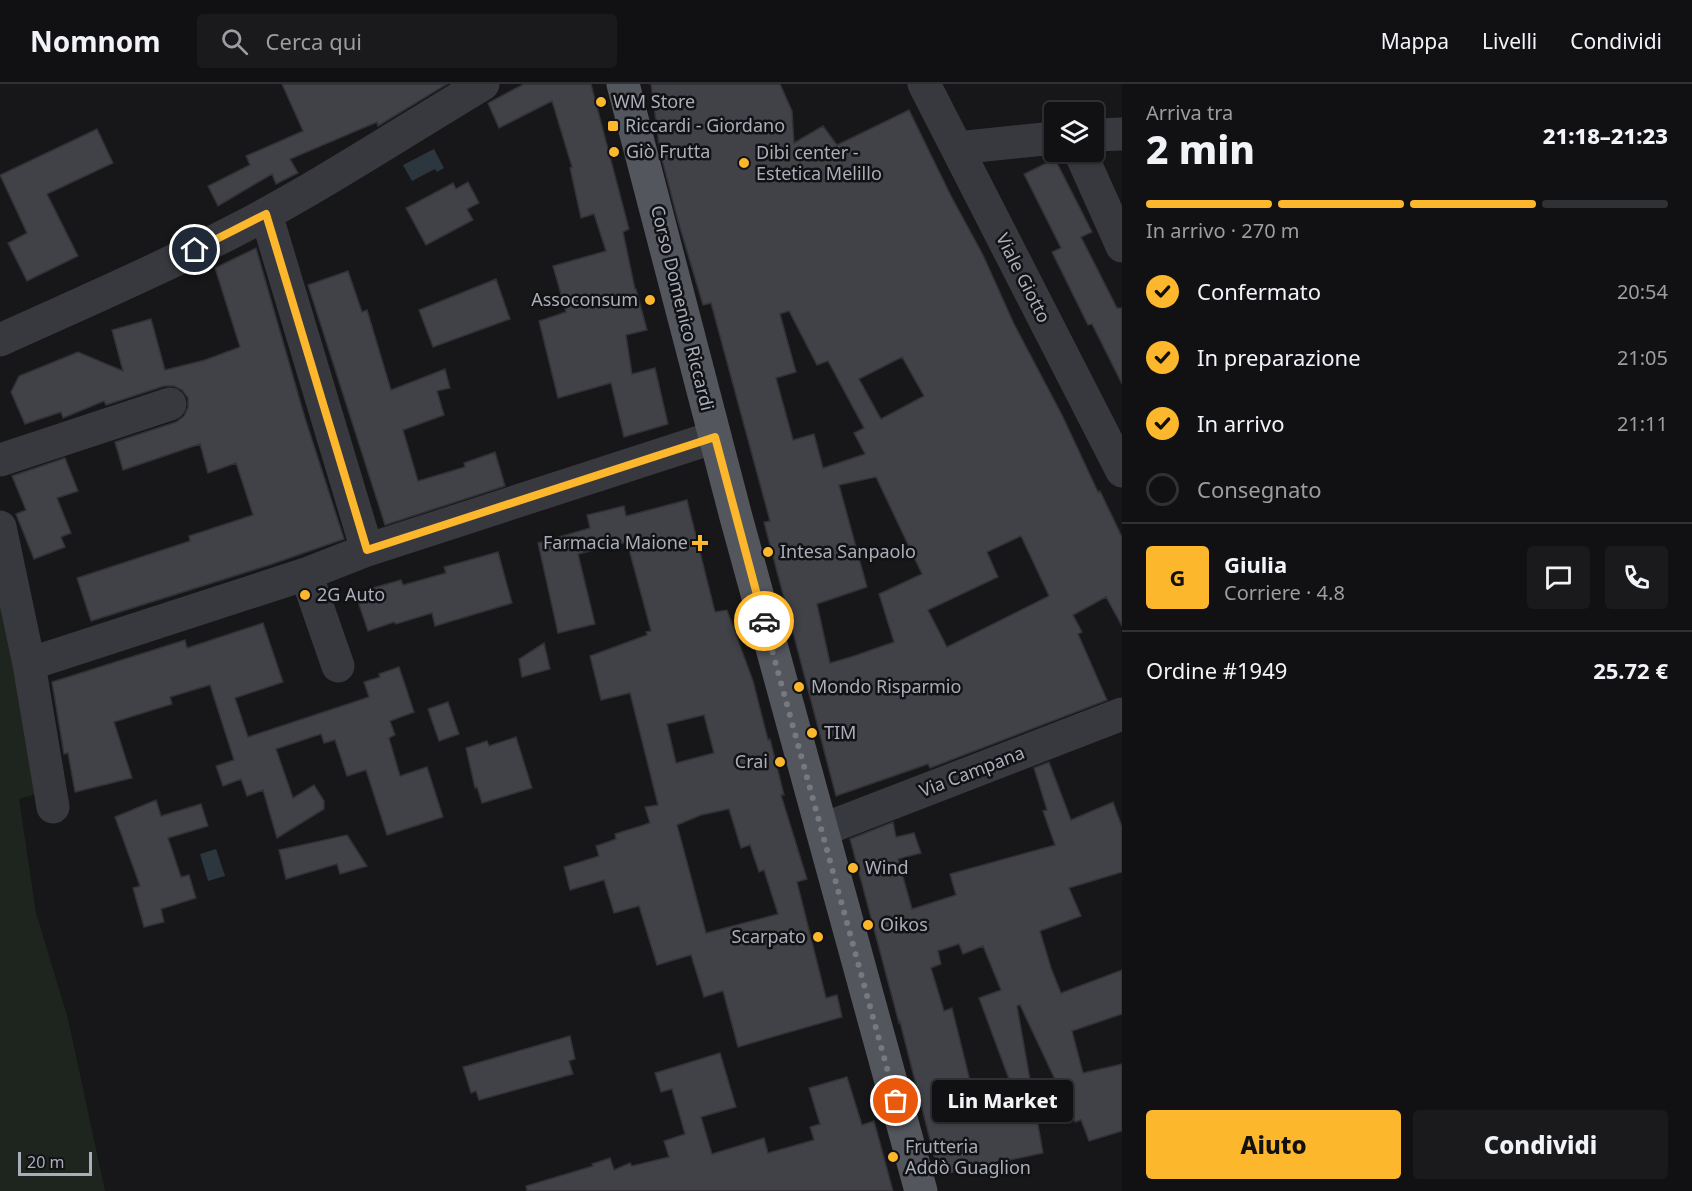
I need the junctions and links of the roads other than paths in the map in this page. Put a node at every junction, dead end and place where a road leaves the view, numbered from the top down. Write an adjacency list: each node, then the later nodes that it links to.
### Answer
1 (483, 84): 9 (street)
2 (623, 84): 13 (main road, Corso Domenico Riccardi)
3 (924, 84): 7 (street, Viale Giotto)
4 (1122, 134): 5 (street)
5 (1104, 135)
6 (1044, 139): 7 (street)
7 (957, 148): 15 (street, Viale Giotto)
8 (1084, 162): 10 (street)
9 (266, 214): 11 (street); 17 (street)
10 (1122, 246)
11 (0, 340)
12 (171, 404): 14 (street)
13 (715, 437): 17 (street); 23 (main road, Corso Domenico Riccardi)
14 (0, 460)
15 (1122, 471)
16 (0, 527): 19 (street)
17 (367, 550): 18 (street)
18 (306, 574): 19 (street); 20 (street)
19 (29, 664): 22 (street)
20 (338, 666)
21 (1122, 714): 23 (street, Via Campana)
22 (53, 807)
23 (822, 830): 24 (main road, Corso Domenico Riccardi)
24 (921, 1191)

